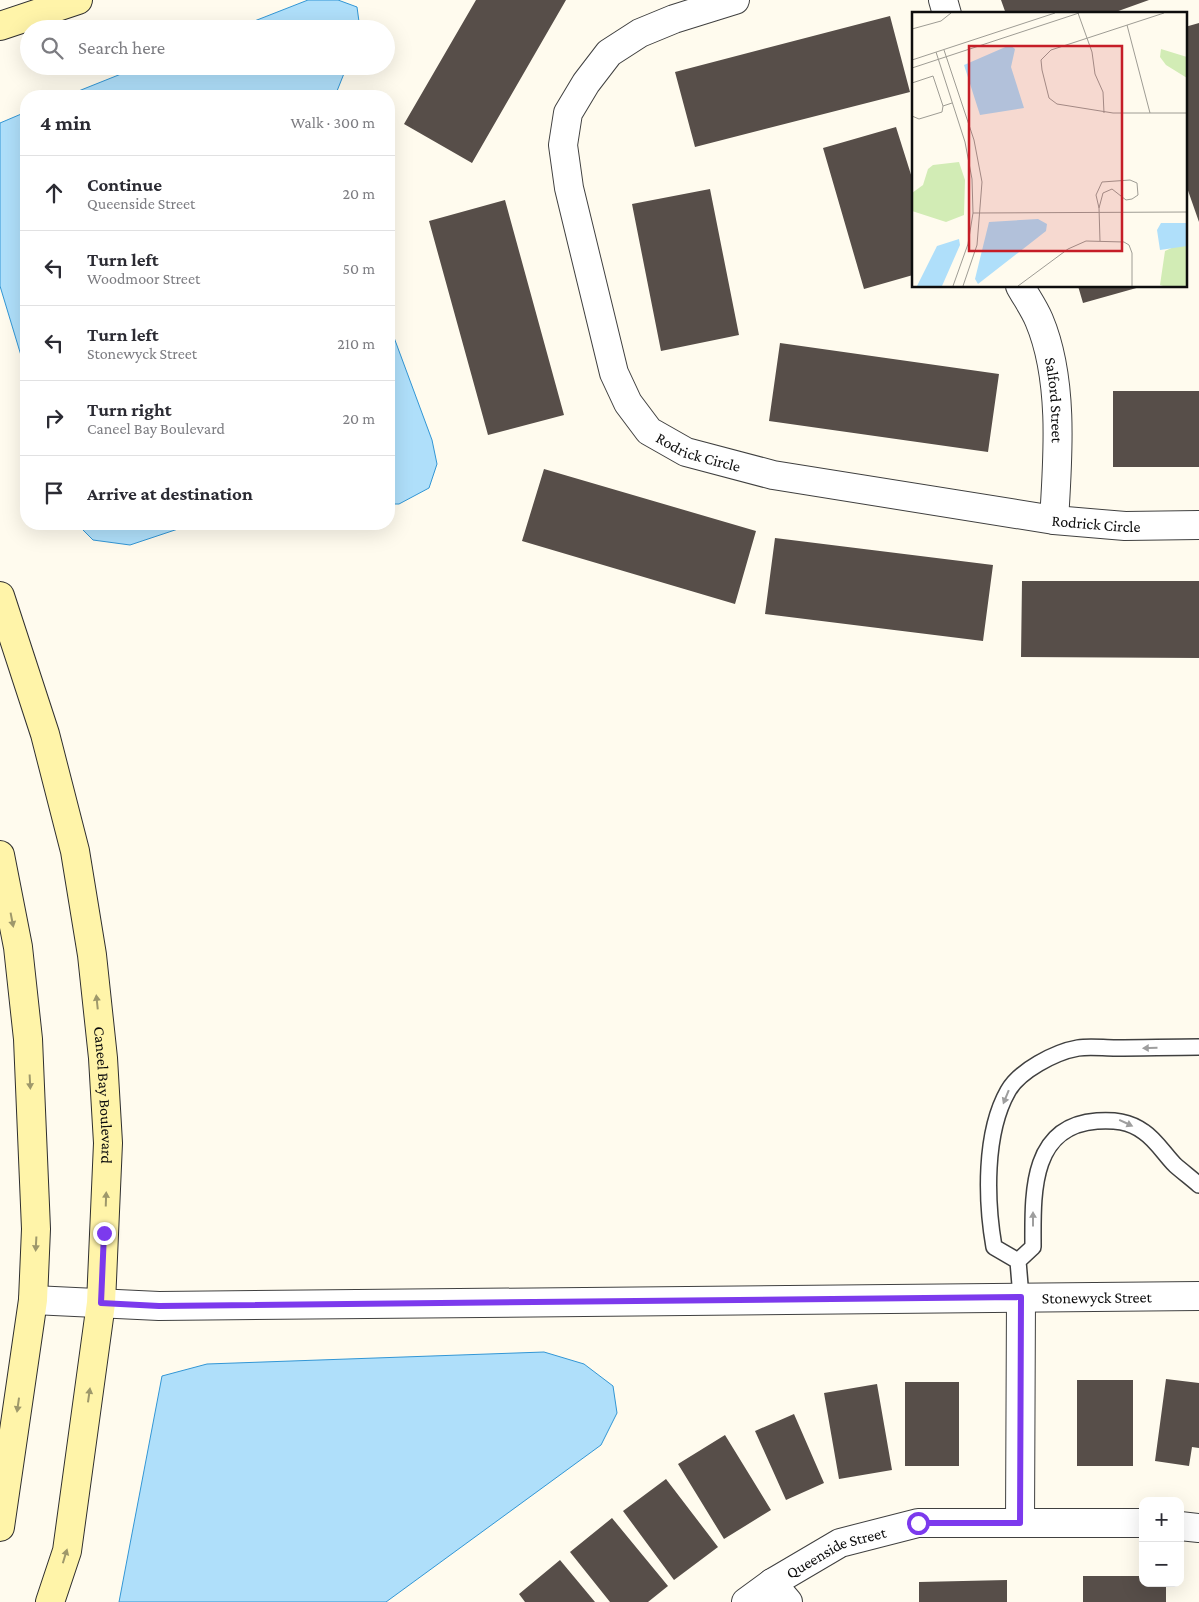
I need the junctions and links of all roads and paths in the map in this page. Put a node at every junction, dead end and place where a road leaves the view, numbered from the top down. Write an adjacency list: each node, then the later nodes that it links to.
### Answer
1 (78, 0): 3 (street)
2 (735, 0): 5 (street, Rodrick Circle)
3 (0, 26)
4 (1021, 288): 5 (street, Salford Street)
5 (1054, 520): 6 (street, Rodrick Circle)
6 (1199, 525)
7 (0, 596): 15 (street, Caneel Bay Boulevard, one-way to 7)
8 (0, 855): 14 (street, one-way to 14)
9 (1199, 1047): 11 (lane, one-way to 11)
10 (1199, 1185): 11 (lane, one-way to 10)
11 (1018, 1261): 13 (lane)
12 (1199, 1296): 13 (street, Stonewyck Street)
13 (1021, 1297): 15 (street, Stonewyck Street); 16 (street)
14 (33, 1300): 15 (street, Stonewyck Street); 19 (street, one-way to 19)
15 (101, 1303): 22 (street, Caneel Bay Boulevard, one-way to 15)
16 (1020, 1523): 17 (street, Queenside Street); 21 (street, Queenside Street)
17 (1139, 1523)
18 (1184, 1526): 20 (street)
19 (0, 1527)
20 (1199, 1528)
21 (780, 1592): 23 (street, Queenside Street)
22 (50, 1602)
23 (746, 1602)

